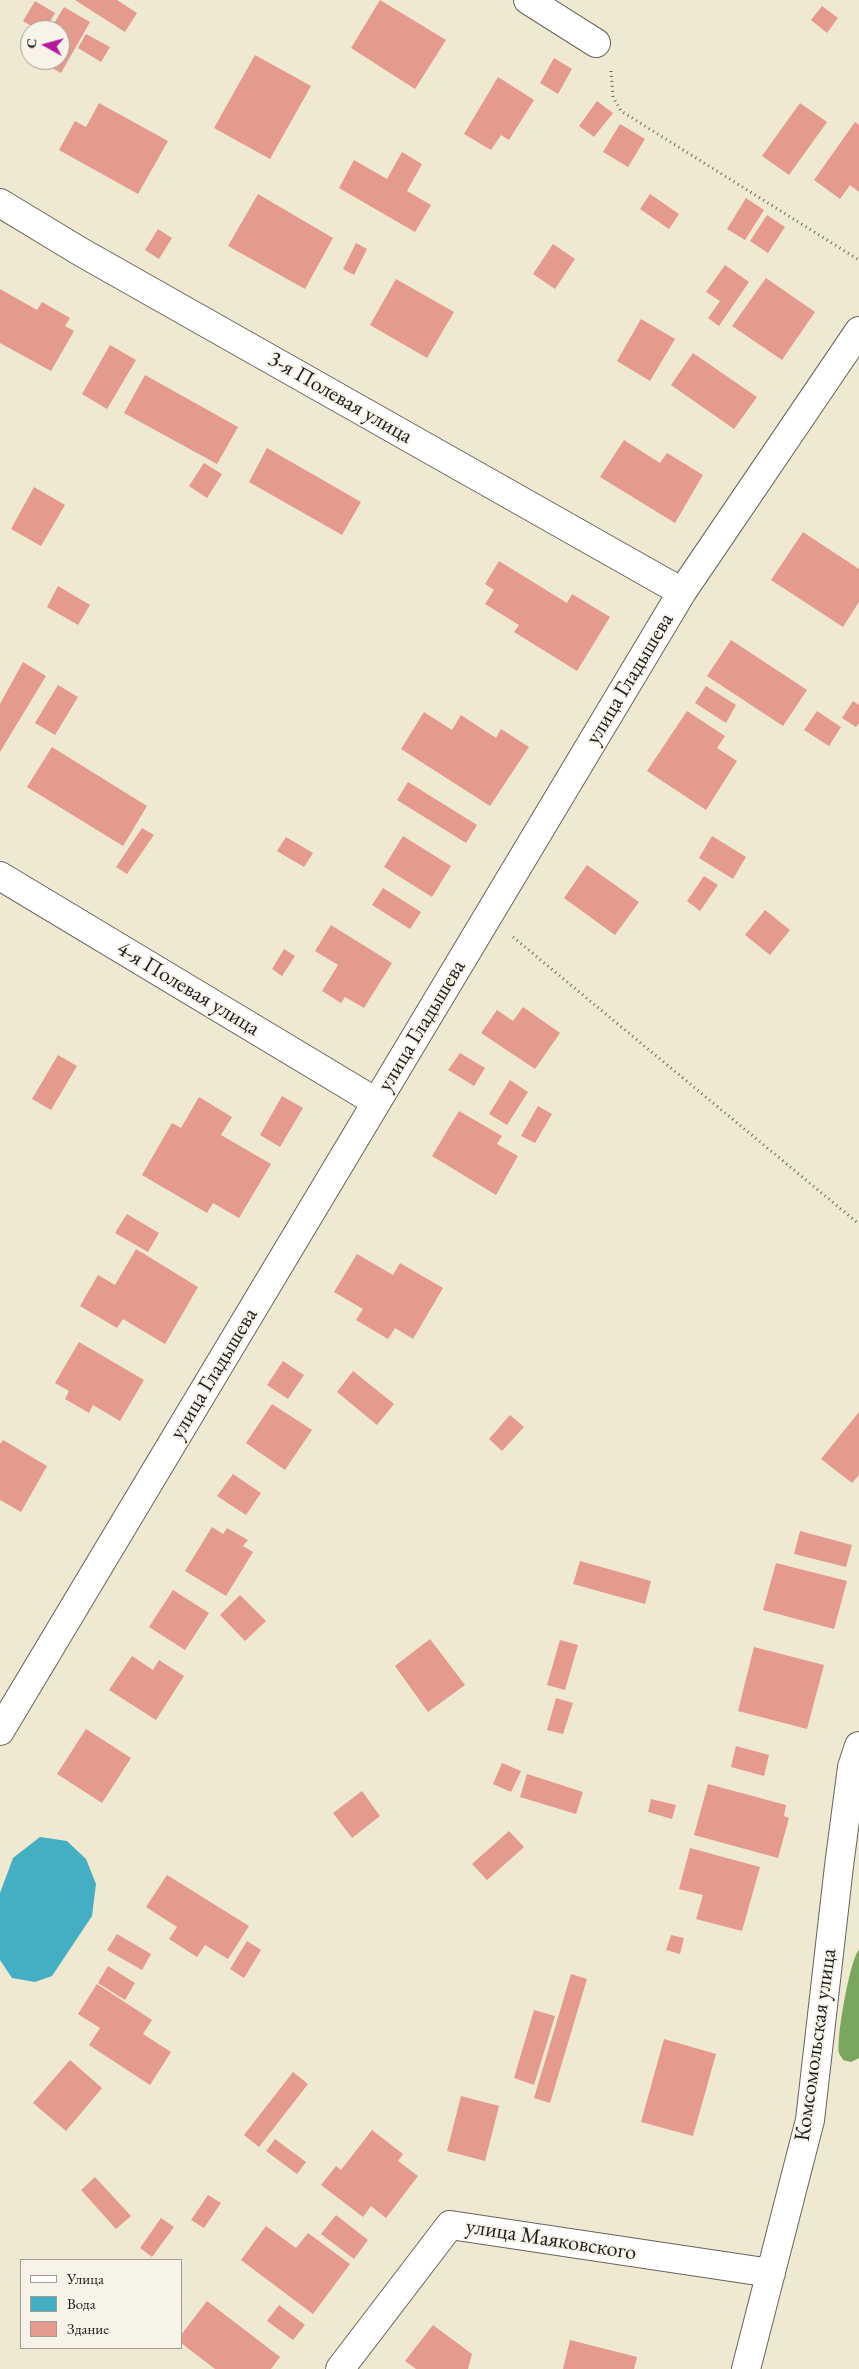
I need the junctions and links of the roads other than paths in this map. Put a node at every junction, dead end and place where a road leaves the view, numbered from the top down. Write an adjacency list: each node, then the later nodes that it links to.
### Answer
1 (528, 0): 2 (street)
2 (596, 43)
3 (0, 203): 5 (street, 3-я Полевая улица)
4 (859, 331): 5 (street, улица Гладышева)
5 (682, 592): 7 (street, улица Гладышева)
6 (0, 876): 7 (street, 4-я Полевая улица)
7 (376, 1102): 8 (street, улица Гладышева)
8 (0, 1731)
9 (859, 1746): 10 (street, Комсомольская улица)
10 (849, 1873): 11 (street, Комсомольская улица)
11 (771, 2273): 12 (street, улица Маяковского); 13 (street, Комсомольская улица)
12 (340, 2369)
13 (746, 2369)

